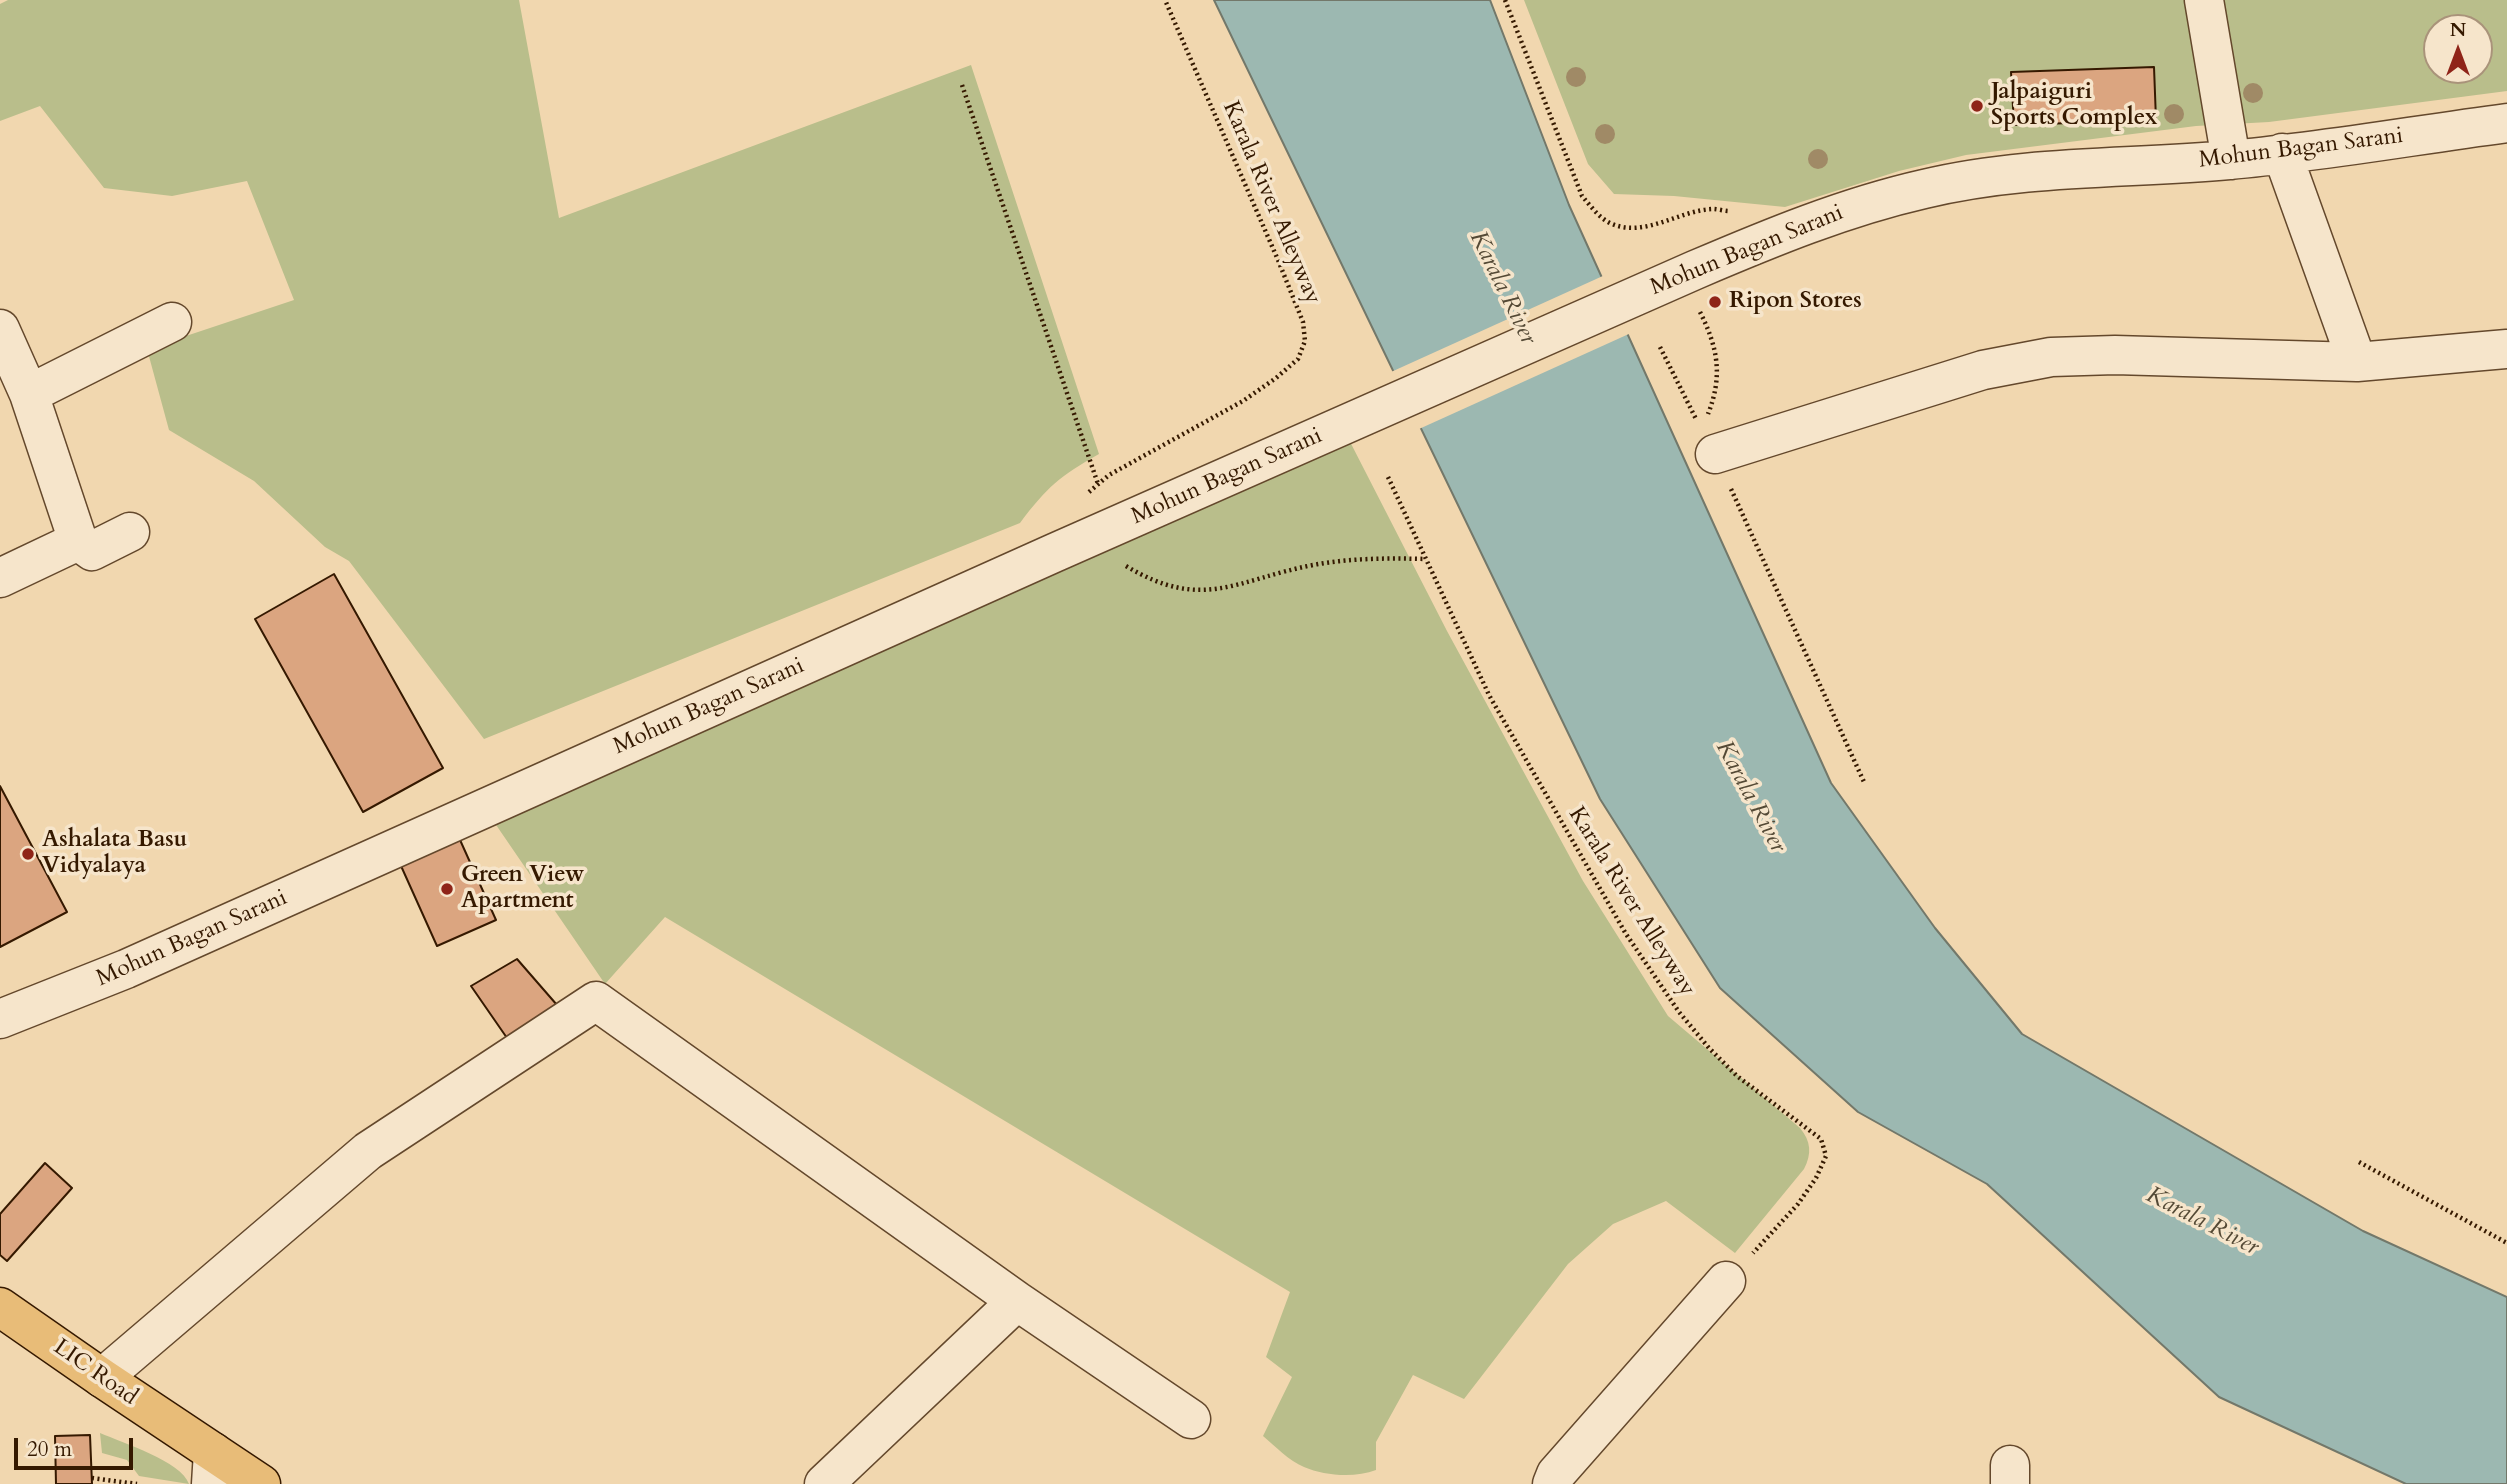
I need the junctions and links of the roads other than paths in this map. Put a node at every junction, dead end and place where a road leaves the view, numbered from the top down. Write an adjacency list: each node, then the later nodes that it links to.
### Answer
1 (2204, 0): 4 (street)
2 (2507, 122): 3 (street, Mohun Bagan Sarani)
3 (2282, 153): 4 (street, Mohun Bagan Sarani); 8 (street)
4 (2231, 160): 14 (street, Mohun Bagan Sarani)
5 (172, 322): 9 (street)
6 (0, 330): 9 (street)
7 (2507, 349): 8 (street)
8 (2357, 362): 10 (street)
9 (29, 394): 12 (street)
10 (1708, 441)
11 (130, 531): 12 (street)
12 (78, 541): 13 (street)
13 (0, 578)
14 (0, 1019)
15 (1726, 1282): 23 (street)
16 (1017, 1301): 18 (street); 19 (street); 22 (street)
17 (0, 1307): 18 (main road, LIC Road)
18 (102, 1378): 20 (main road, LIC Road)
19 (1191, 1419)
20 (212, 1468): 21 (main road, LIC Road)
21 (261, 1484)
22 (824, 1484)
23 (1552, 1484)

